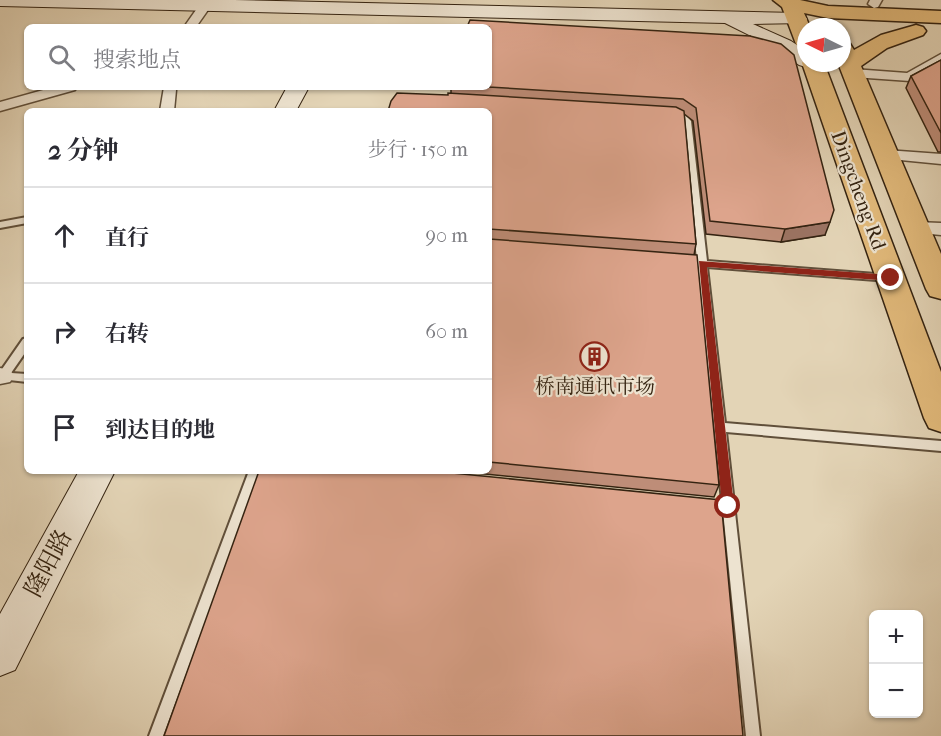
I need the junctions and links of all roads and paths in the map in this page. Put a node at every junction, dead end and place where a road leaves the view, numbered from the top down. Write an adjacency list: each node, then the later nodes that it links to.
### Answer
1 (0, 0): 4 (main road)
2 (390, 0): 3 (main road)
3 (688, 0): 7 (main road)
4 (75, 1): 6 (main road)
5 (868, 1): 10 (main road)
6 (208, 2): 8 (main road); 13 (street)
7 (793, 6): 9 (main road); 11 (main road)
8 (340, 7): 9 (main road); 14 (main road)
9 (719, 17): 18 (main road)
10 (941, 17): 12 (main road)
11 (822, 18)
12 (851, 21)
13 (192, 24)
14 (331, 24)
15 (851, 28): 16 (main road)
16 (916, 31): 17 (main road); 20 (main road)
17 (941, 32)
18 (797, 52)
19 (941, 58): 21 (street)
20 (851, 60)
21 (851, 63)
22 (851, 69): 31 (main road, Dingcheng Rd)
23 (814, 72): 38 (main road, Dingcheng Rd)
24 (60, 90): 27 (street)
25 (169, 90): 28 (street)
26 (296, 90): 29 (main road)
27 (0, 107)
28 (167, 108)
29 (287, 108)
30 (664, 114): 37 (lane)
31 (886, 155): 32 (street); 35 (main road, Dingcheng Rd)
32 (941, 159)
33 (24, 221): 34 (lane)
34 (0, 225)
35 (928, 228): 39 (main road, Dingcheng Rd)
36 (690, 262): 37 (lane)
37 (702, 263): 38 (lane); 44 (lane)
38 (891, 278): 43 (main road, Dingcheng Rd)
39 (941, 289)
40 (24, 346): 41 (lane)
41 (2, 376): 42 (lane)
42 (24, 378)
43 (941, 418)
44 (720, 427): 45 (lane); 50 (lane)
45 (941, 446)
46 (95, 474): 48 (main road, 隆阳路)
47 (254, 474): 49 (lane)
48 (0, 655)
49 (156, 736)
50 (753, 736)

